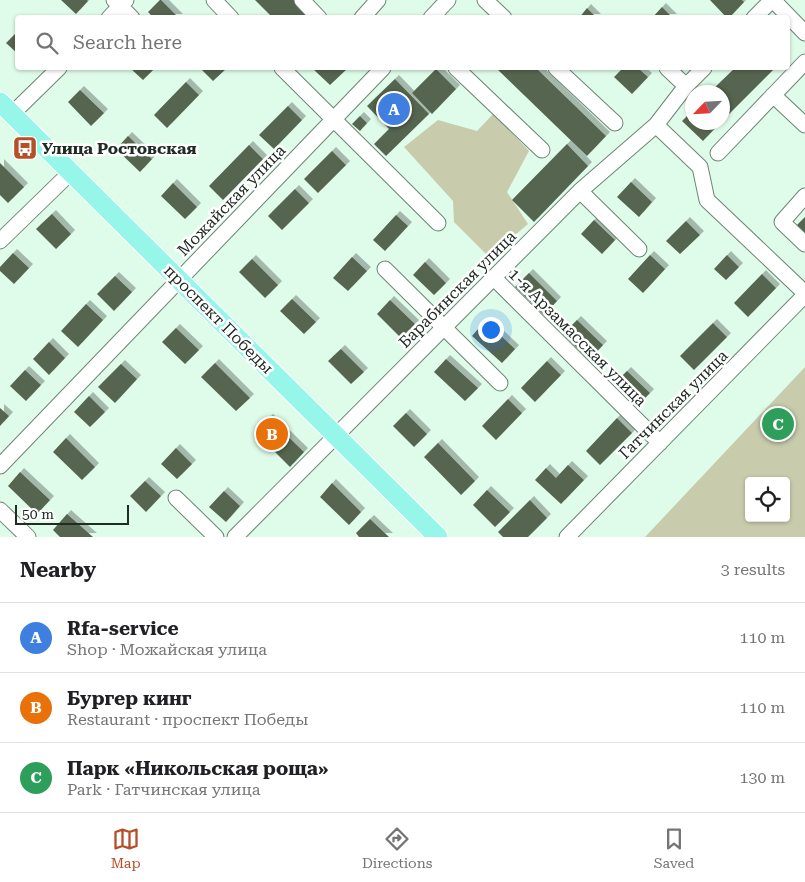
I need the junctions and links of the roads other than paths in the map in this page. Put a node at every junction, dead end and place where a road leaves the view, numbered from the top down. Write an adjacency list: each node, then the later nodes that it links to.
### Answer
1 (214, 0): 10 (street)
2 (302, 0): 11 (street)
3 (378, 0): 12 (street)
4 (448, 0): 13 (street)
5 (485, 0): 14 (street)
6 (772, 0): 15 (street); 16 (street)
7 (120, 2): 8 (street); 9 (street)
8 (111, 15)
9 (130, 15)
10 (228, 15)
11 (315, 15)
12 (365, 15)
13 (434, 15)
14 (501, 15)
15 (757, 15)
16 (787, 15)
17 (790, 18): 18 (street)
18 (805, 33)
19 (805, 62): 30 (street)
20 (56, 70): 31 (street)
21 (284, 70): 32 (street)
22 (374, 70): 32 (street, Можайская улица)
23 (458, 70): 36 (street)
24 (558, 70): 33 (street)
25 (669, 70): 27 (street)
26 (702, 70): 28 (street, Барабинская улица)
27 (685, 85)
28 (687, 85)
29 (685, 87): 34 (street, Барабинская улица)
30 (773, 95): 35 (street); 37 (street)
31 (6, 108): 38 (main road, проспект Победы)
32 (333, 119): 41 (street); 47 (street, Можайская улица)
33 (615, 123)
34 (656, 125): 39 (street, Барабинская улица); 48 (street)
35 (805, 125)
36 (542, 150)
37 (718, 153)
38 (71, 172): 42 (street); 47 (main road, проспект Победы)
39 (580, 191): 44 (street); 46 (street, Барабинская улица)
40 (805, 196): 43 (street)
41 (438, 223)
42 (0, 241)
43 (805, 244)
44 (640, 249)
45 (385, 270): 49 (street)
46 (494, 278): 49 (street, Барабинская улица); 52 (street, 1-я Арзамасская улица)
47 (179, 280): 51 (main road, проспект Победы); 53 (street, Можайская улица)
48 (805, 294): 52 (street, Гатчинская улица)
49 (444, 327): 50 (street); 51 (street, Барабинская улица)
50 (500, 383)
51 (336, 436): 58 (street, Барабинская улица); 59 (main road, проспект Победы)
52 (660, 443): 60 (street, Гатчинская улица)
53 (0, 466)
54 (176, 498): 57 (street)
55 (0, 510): 56 (street)
56 (28, 537)
57 (216, 537)
58 (235, 537)
59 (438, 537)
60 (567, 537)

